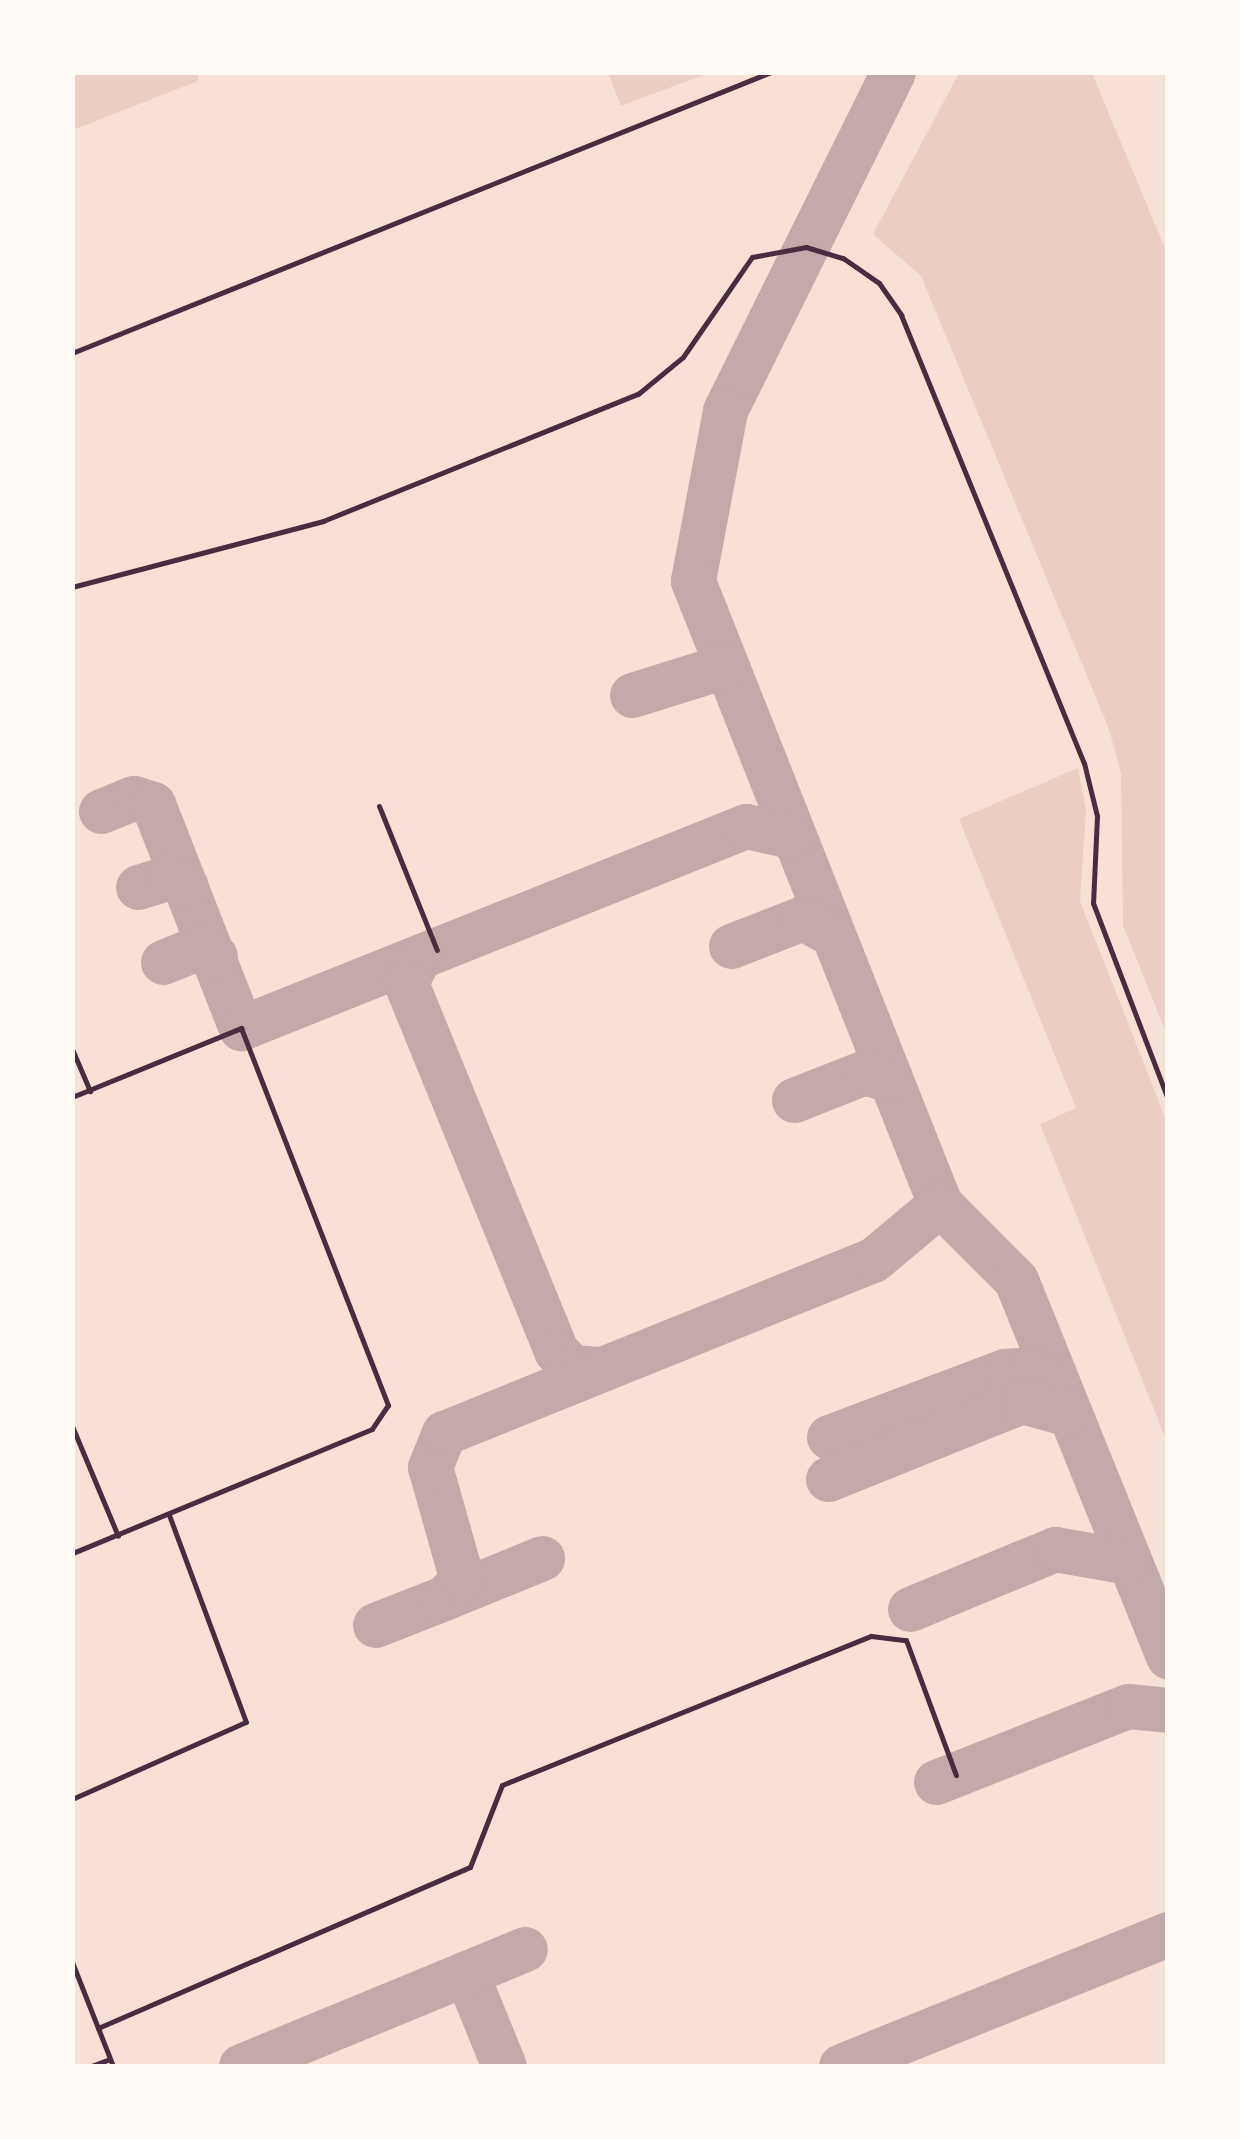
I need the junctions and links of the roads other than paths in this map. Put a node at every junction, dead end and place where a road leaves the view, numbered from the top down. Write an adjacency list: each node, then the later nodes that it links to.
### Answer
1 (771, 72): 2 (lane)
2 (72, 353)
3 (72, 587): 9 (lane)
4 (379, 806): 5 (lane)
5 (437, 950)
6 (72, 1049): 7 (lane)
7 (90, 1091): 8 (lane); 11 (lane)
8 (72, 1097)
9 (1168, 1099)
10 (72, 1426): 12 (lane)
11 (169, 1516): 12 (lane); 15 (lane)
12 (118, 1536): 13 (lane)
13 (72, 1554)
14 (956, 1775): 17 (lane)
15 (72, 1799)
16 (72, 1962): 17 (lane)
17 (98, 2028): 18 (lane)
18 (111, 2063): 19 (lane)
19 (91, 2066)

